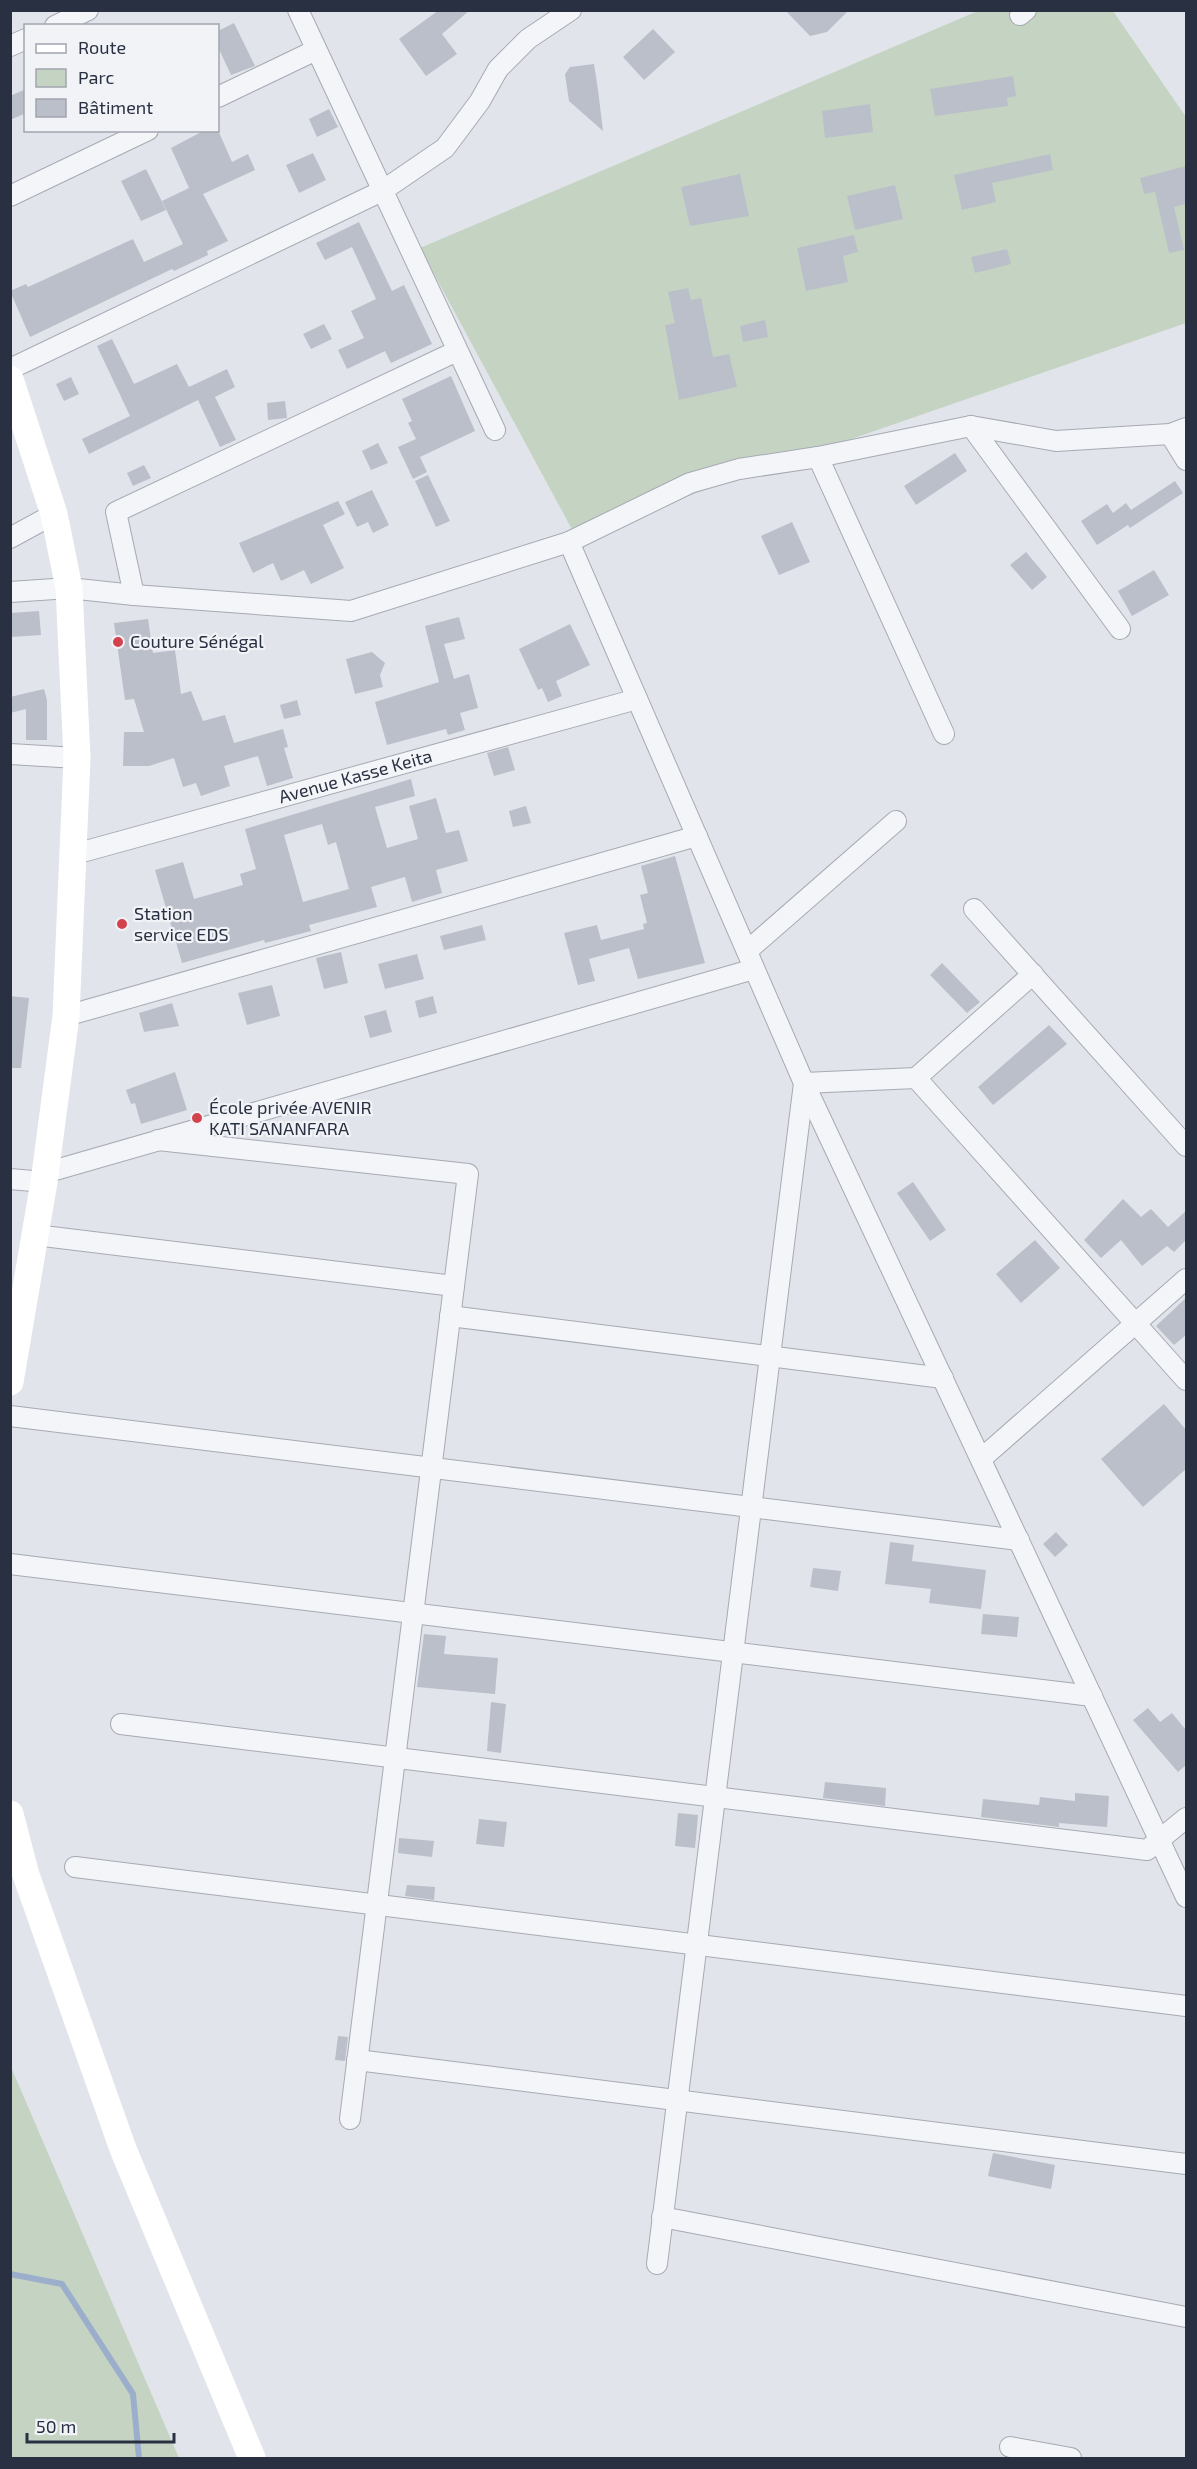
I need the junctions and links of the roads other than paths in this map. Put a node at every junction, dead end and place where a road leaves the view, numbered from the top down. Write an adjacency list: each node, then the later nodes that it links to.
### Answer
1 (88, 10): 4 (street)
2 (298, 10): 7 (street)
3 (571, 10): 10 (street)
4 (59, 24)
5 (24, 40): 6 (street)
6 (10, 46)
7 (316, 50): 8 (street); 10 (street)
8 (219, 97)
9 (144, 132): 11 (street)
10 (382, 191): 12 (street); 13 (street)
11 (10, 196)
12 (458, 351): 16 (street); 25 (street)
13 (10, 369)
14 (10, 379): 20 (main road)
15 (971, 426): 17 (street); 18 (street); 26 (street)
16 (495, 430)
17 (1178, 431): 19 (street)
18 (818, 457): 22 (street); 28 (street)
19 (1186, 460)
20 (54, 514): 21 (street); 23 (main road)
21 (10, 538)
22 (569, 542): 25 (street); 27 (street)
23 (69, 588): 24 (street); 25 (street); 30 (main road)
24 (10, 591)
25 (134, 595)
26 (1120, 629)
27 (637, 699): 32 (street); 33 (street, Avenue Kasse Keita)
28 (944, 734)
29 (10, 754): 30 (street)
30 (77, 758): 33 (main road)
31 (896, 821): 35 (street)
32 (697, 836): 35 (street); 37 (street)
33 (75, 854): 37 (main road)
34 (974, 909): 36 (street)
35 (751, 960): 39 (street); 40 (street)
36 (1033, 974): 38 (street); 41 (street)
37 (66, 1016): 42 (main road)
38 (916, 1078): 39 (street); 49 (street)
39 (804, 1083): 50 (street); 51 (street)
40 (158, 1140): 42 (street); 46 (street)
41 (1186, 1146)
42 (44, 1177): 43 (street); 44 (main road)
43 (10, 1179)
44 (35, 1235): 46 (street); 47 (main road)
45 (1186, 1279): 49 (street)
46 (454, 1286): 48 (street)
47 (16, 1313): 53 (main road)
48 (450, 1316): 50 (street); 56 (street)
49 (1136, 1323): 52 (street); 55 (street)
50 (770, 1355): 51 (street); 57 (street)
51 (943, 1378): 55 (street)
52 (1186, 1380)
53 (10, 1382)
54 (10, 1416): 56 (street)
55 (981, 1459): 58 (street)
56 (432, 1468): 57 (street); 60 (street)
57 (751, 1507): 58 (street); 61 (street)
58 (1019, 1540): 62 (street)
59 (10, 1564): 60 (street)
60 (413, 1613): 61 (street); 64 (street)
61 (733, 1652): 62 (street); 65 (street)
62 (1092, 1696): 68 (street)
63 (121, 1724): 64 (street)
64 (395, 1758): 65 (street); 71 (street)
65 (715, 1797): 68 (street); 72 (street)
66 (10, 1814): 82 (main road)
67 (1186, 1818): 68 (street)
68 (1160, 1841): 70 (street)
69 (75, 1867): 71 (street)
70 (1186, 1897)
71 (377, 1904): 72 (street); 74 (street)
72 (697, 1943): 73 (street); 75 (street)
73 (1186, 2006)
74 (357, 2060): 75 (street); 76 (street)
75 (677, 2099): 77 (street); 78 (street)
76 (350, 2119)
77 (1186, 2164)
78 (662, 2217): 79 (street); 80 (street)
79 (657, 2264)
80 (1186, 2317)
81 (1010, 2447): 83 (street)
82 (252, 2458)
83 (1071, 2458)

